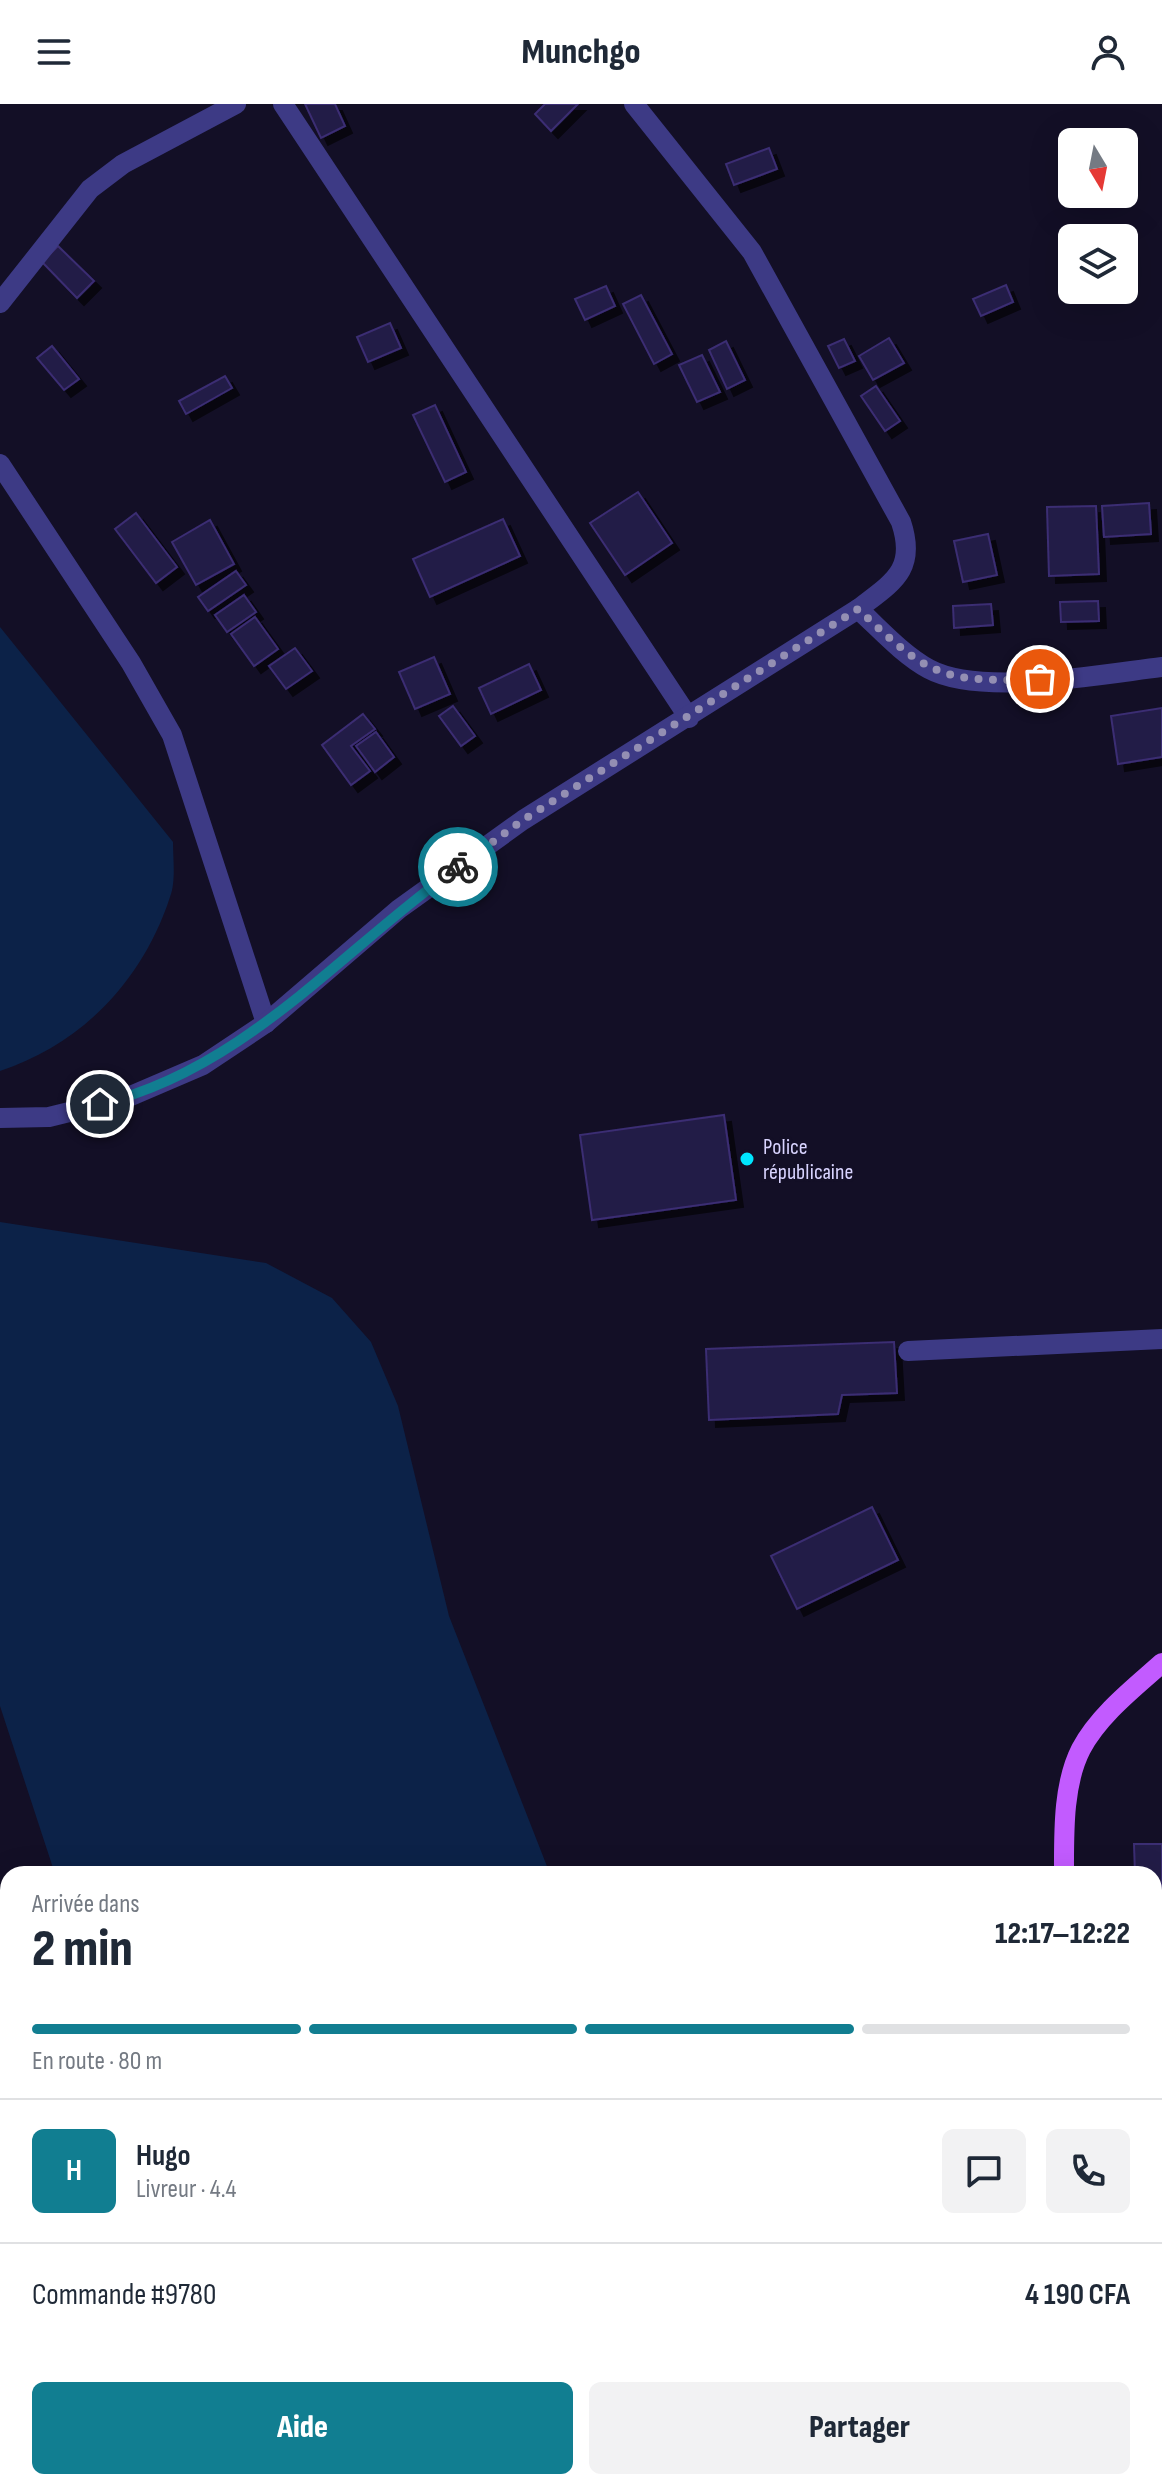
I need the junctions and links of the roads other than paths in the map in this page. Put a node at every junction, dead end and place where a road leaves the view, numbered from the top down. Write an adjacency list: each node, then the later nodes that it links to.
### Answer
1 (236, 104): 4 (street)
2 (283, 104): 8 (street)
3 (634, 104): 6 (street)
4 (0, 303)
5 (0, 464): 9 (street)
6 (858, 609): 7 (street); 8 (street)
7 (1162, 667)
8 (689, 718): 9 (street)
9 (266, 1023): 10 (street)
10 (0, 1118)
11 (1162, 1339): 12 (street)
12 (908, 1351)
13 (1162, 1663): 14 (main road)
14 (1064, 1866)

